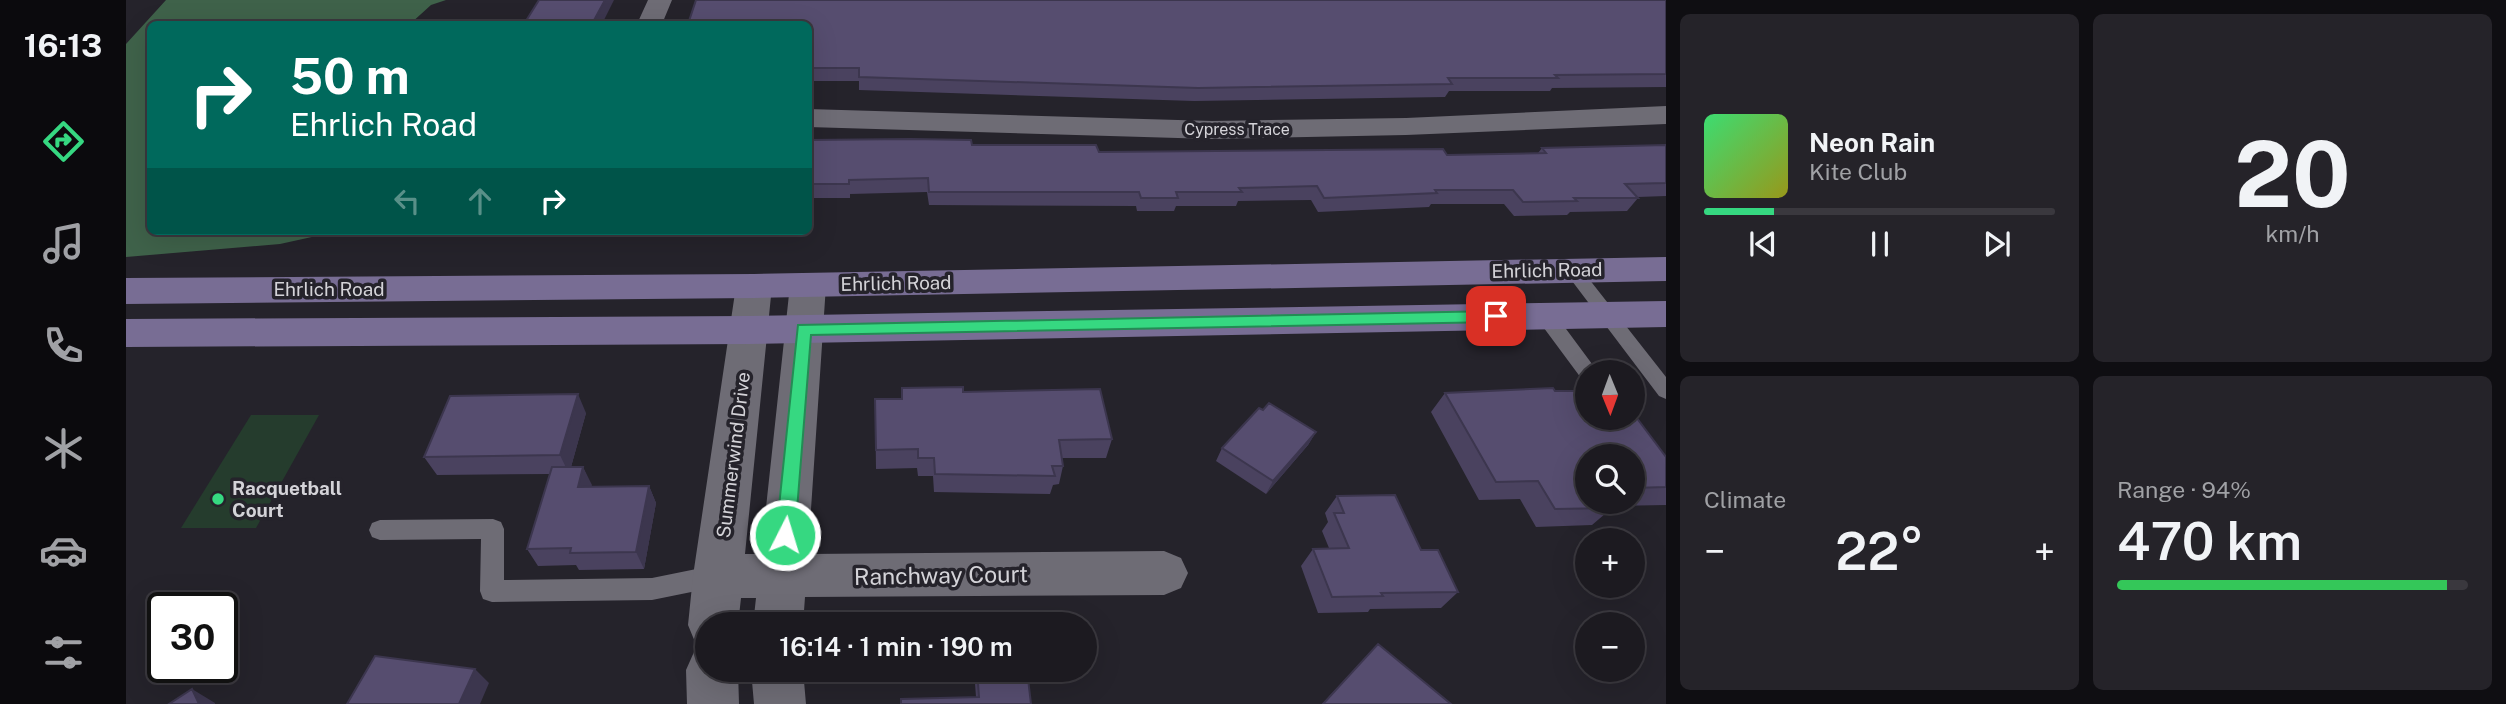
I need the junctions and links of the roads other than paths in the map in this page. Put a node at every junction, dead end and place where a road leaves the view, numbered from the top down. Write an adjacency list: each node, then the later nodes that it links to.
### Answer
1 (660, 0): 2 (street)
2 (651, 21)
3 (1666, 115): 4 (street, Cypress Trace)
4 (812, 118)
5 (1572, 269): 6 (main road, Ehrlich Road); 7 (main road, Ehrlich Road); 10 (lane)
6 (1666, 269)
7 (807, 285): 8 (main road, Ehrlich Road); 13 (street)
8 (754, 286): 9 (main road, Ehrlich Road); 14 (street, Summerwind Drive)
9 (126, 291)
10 (1609, 314): 11 (main road); 12 (main road); 17 (lane)
11 (1666, 314)
12 (1545, 315): 13 (main road); 16 (lane)
13 (804, 329): 14 (main road); 21 (street)
14 (748, 330): 15 (main road); 20 (street, Summerwind Drive)
15 (126, 333)
16 (1578, 360)
17 (1666, 391)
18 (380, 530): 20 (lane)
19 (1164, 573): 21 (street, Ranchway Court)
20 (718, 576): 21 (street, Ranchway Court); 22 (street, Summerwind Drive)
21 (782, 576): 23 (street)
22 (714, 612)
23 (779, 612)
24 (712, 682): 26 (street)
25 (778, 682): 27 (street)
26 (713, 704)
27 (780, 704)

